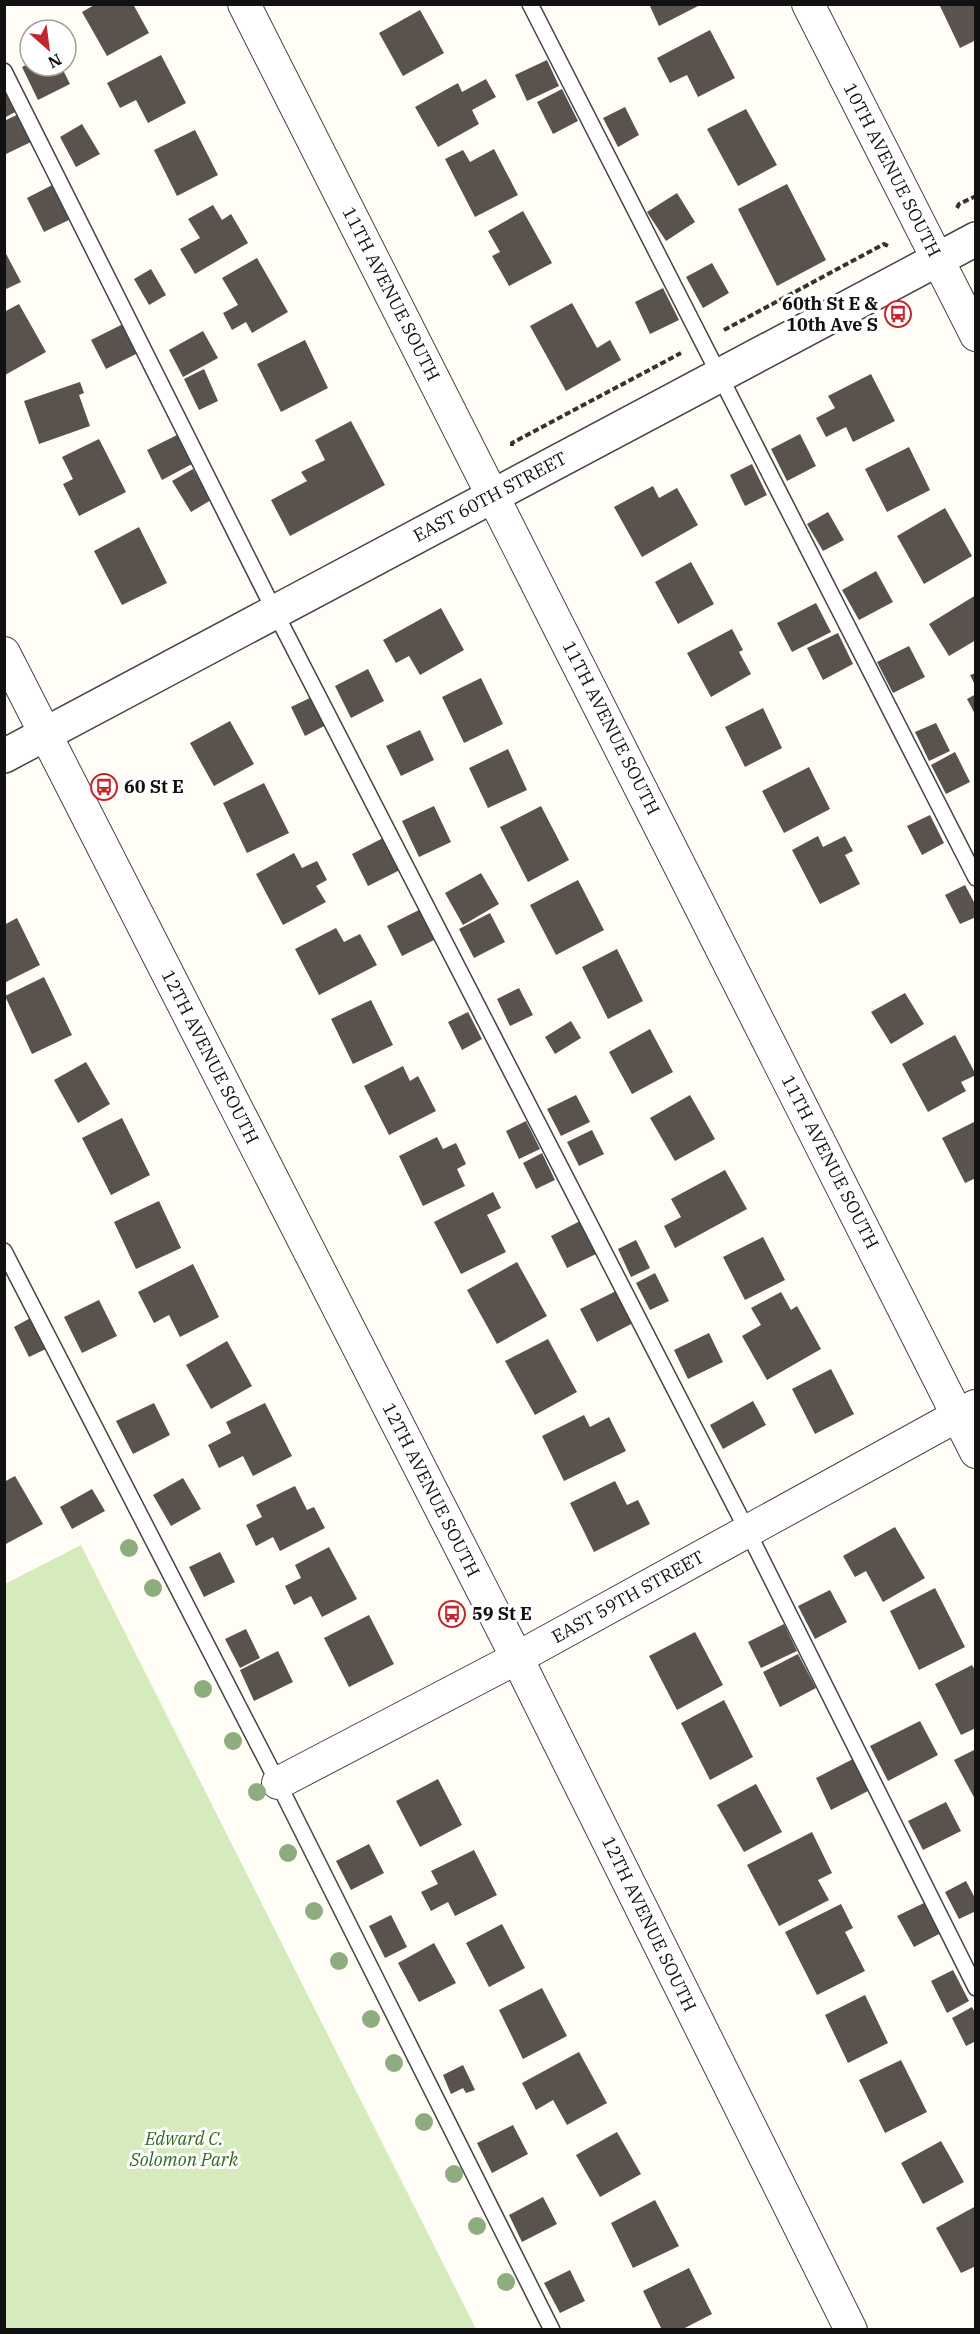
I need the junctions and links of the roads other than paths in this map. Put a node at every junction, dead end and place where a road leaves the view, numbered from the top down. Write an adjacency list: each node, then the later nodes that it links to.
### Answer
1 (244, 4): 9 (street, 11TH AVENUE SOUTH)
2 (530, 4): 8 (lane)
3 (808, 4): 6 (street, 10TH AVENUE SOUTH)
4 (4, 71): 10 (lane)
5 (975, 239): 6 (street, EAST 60TH STREET)
6 (937, 259): 7 (street, 10TH AVENUE SOUTH); 8 (street, EAST 60TH STREET)
7 (975, 335)
8 (719, 375): 9 (street, EAST 60TH STREET); 14 (lane)
9 (493, 495): 10 (street, EAST 60TH STREET); 16 (street, 11TH AVENUE SOUTH)
10 (275, 612): 12 (street, EAST 60TH STREET); 18 (lane)
11 (4, 653): 12 (street, 12TH AVENUE SOUTH)
12 (45, 734): 13 (street, EAST 60TH STREET); 19 (street, 12TH AVENUE SOUTH)
13 (4, 756)
14 (975, 878)
15 (4, 1251): 20 (lane)
16 (966, 1411): 17 (street, 11TH AVENUE SOUTH); 18 (street, EAST 59TH STREET)
17 (975, 1452)
18 (747, 1530): 19 (street, EAST 59TH STREET); 21 (lane)
19 (516, 1658): 20 (street, EAST 59TH STREET); 23 (street, 12TH AVENUE SOUTH)
20 (278, 1783): 22 (lane)
21 (975, 1988)
22 (552, 2330)
23 (851, 2330)

